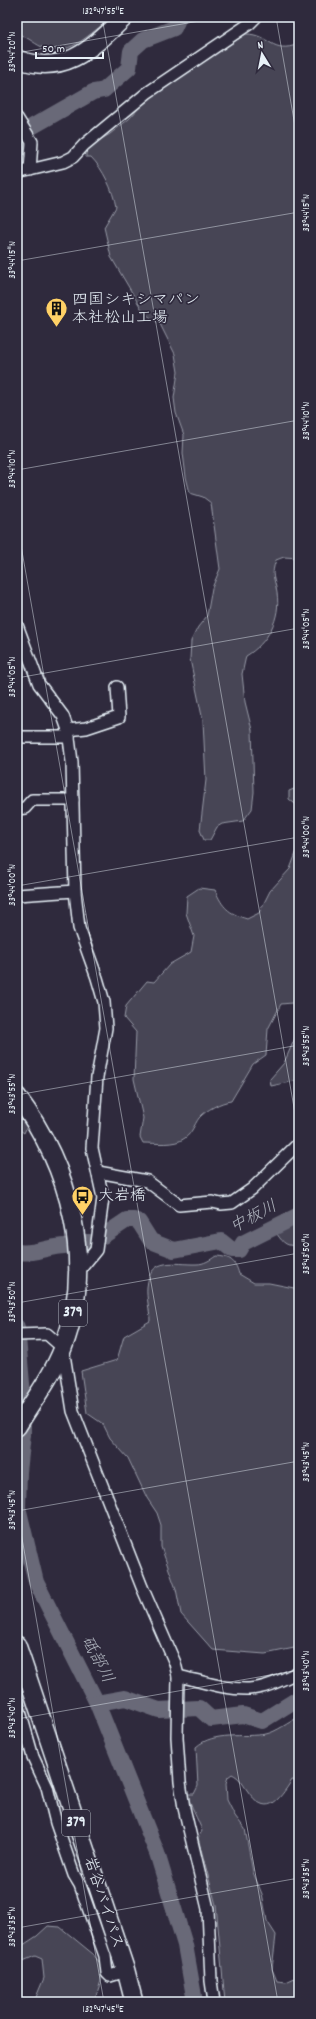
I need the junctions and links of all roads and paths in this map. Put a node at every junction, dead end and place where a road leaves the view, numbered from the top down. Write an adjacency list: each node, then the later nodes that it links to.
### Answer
1 (124, 17): 3 (highway)
2 (256, 17): 5 (street)
3 (17, 59)
4 (17, 118): 5 (street)
5 (30, 170): 6 (street)
6 (17, 173)
7 (17, 625): 9 (street)
8 (117, 687): 9 (street)
9 (68, 734): 10 (street); 11 (street)
10 (17, 737)
11 (74, 800): 12 (street); 13 (street)
12 (17, 809)
13 (75, 891): 14 (street); 17 (street)
14 (17, 895)
15 (17, 1096): 18 (highway, 379)
16 (299, 1143): 17 (street)
17 (98, 1172): 18 (street)
18 (78, 1272): 20 (highway, 379)
19 (17, 1335): 20 (street)
20 (63, 1348): 21 (highway, 379); 24 (street)
21 (17, 1426)
22 (17, 1645): 26 (highway, 岩谷バイパス / 379)
23 (299, 1672): 24 (street)
24 (178, 1676): 28 (street)
25 (17, 1701): 26 (street)
26 (126, 1971): 27 (highway, 岩谷バイパス / 379)
27 (134, 2002)
28 (214, 2002)

